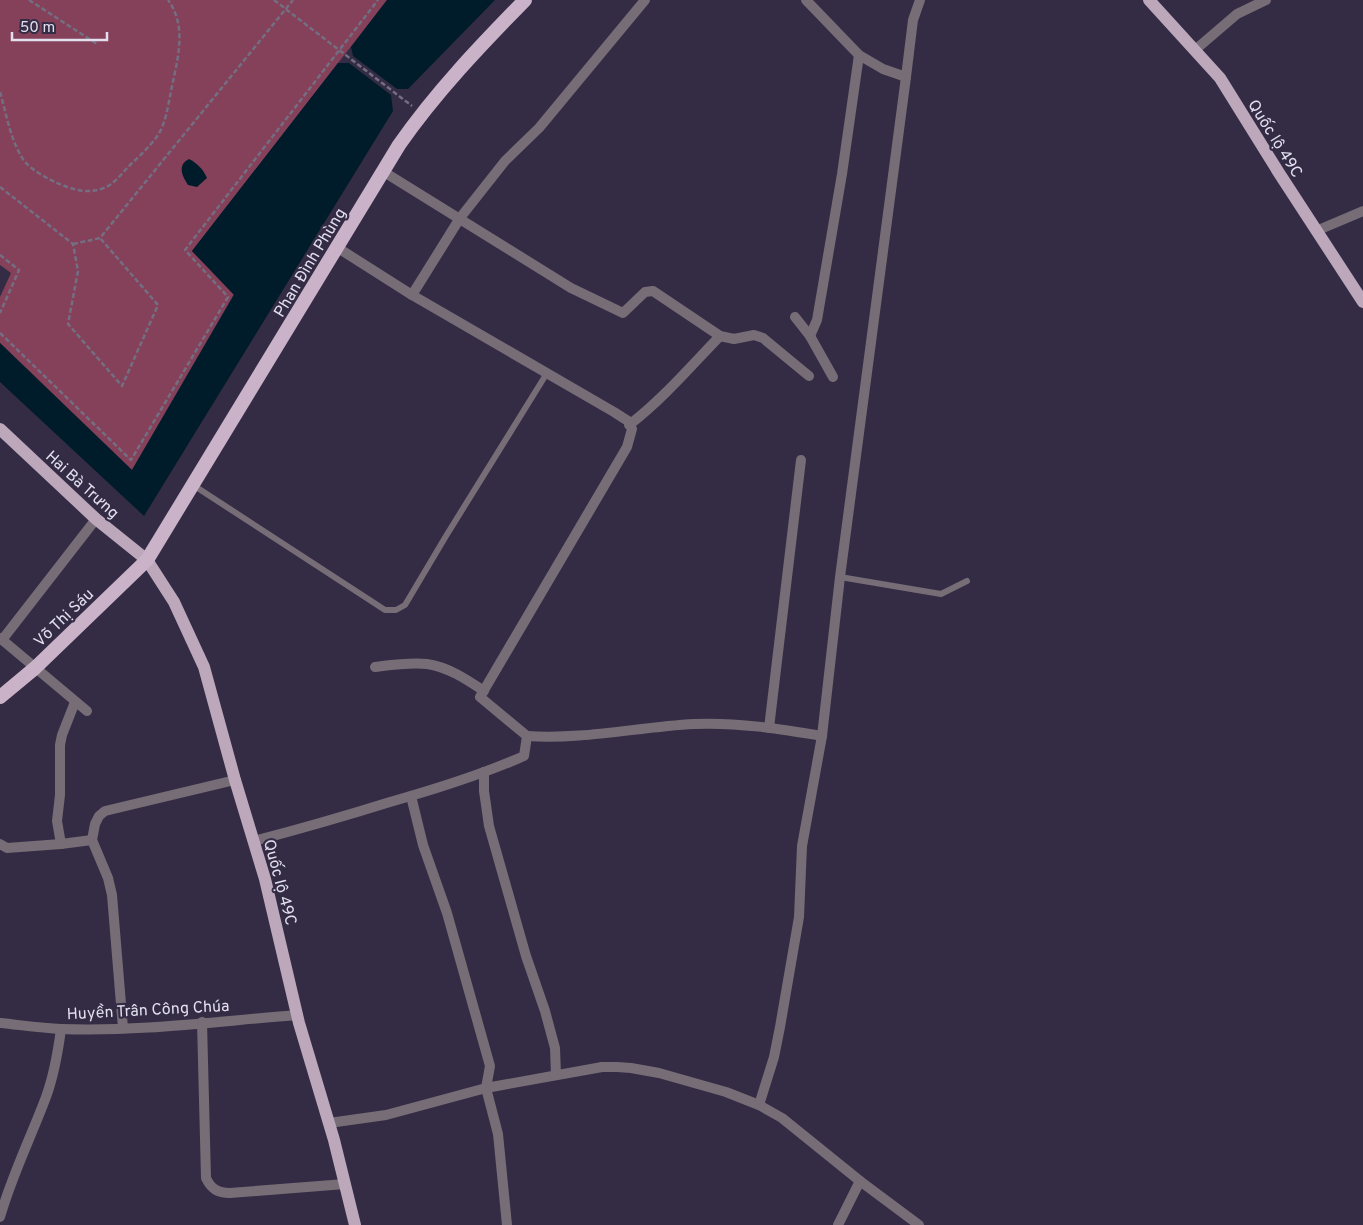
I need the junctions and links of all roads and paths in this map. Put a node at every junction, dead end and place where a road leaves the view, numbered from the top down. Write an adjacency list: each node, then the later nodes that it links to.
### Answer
1 (29, 0): 13 (path)
2 (168, 0): 18 (path)
3 (274, 0): 12 (path)
4 (293, 0): 12 (path)
5 (378, 0): 14 (path)
6 (525, 0): 19 (highway, Phan Đình Phùng)
7 (646, 0): 23 (street)
8 (806, 0): 16 (street)
9 (920, 0): 17 (street)
10 (1150, 0): 15 (main road, Quốc lộ 49C)
11 (1266, 0): 15 (street)
12 (286, 9): 14 (path); 25 (path)
13 (97, 44)
14 (339, 50): 19 (path); 33 (path)
15 (1195, 50): 24 (main road, Quốc lộ 49C)
16 (859, 55): 17 (street); 35 (street)
17 (906, 77): 45 (street)
18 (0, 92)
19 (421, 113): 20 (highway, Phan Đình Phùng)
20 (384, 172): 23 (street); 27 (highway, Phan Đình Phùng)
21 (0, 187): 26 (path)
22 (1363, 211): 24 (street)
23 (460, 218): 29 (street); 34 (street)
24 (1316, 231): 30 (main road, Quốc lộ 49C)
25 (100, 238): 26 (path); 26 (path)
26 (73, 244)
27 (338, 248): 29 (street); 42 (highway, Phan Đình Phùng)
28 (0, 255): 31 (path)
29 (412, 295): 36 (street)
30 (1363, 302)
31 (0, 313)
32 (796, 317): 35 (street)
33 (0, 333)
34 (720, 336): 37 (street); 39 (street)
35 (810, 336): 38 (street)
36 (547, 373): 39 (street); 42 (lane)
37 (809, 376)
38 (833, 377)
39 (629, 424): 50 (street)
40 (0, 429): 43 (main road, Hai Bà Trưng)
41 (801, 460): 54 (street)
42 (192, 485): 44 (highway, Phan Đình Phùng)
43 (96, 519): 44 (main road, Hai Bà Trưng); 47 (street)
44 (147, 560): 49 (highway, Võ Thị Sáu); 58 (main road, Quốc lộ 49C)
45 (840, 577): 46 (lane); 56 (street)
46 (967, 581)
47 (1, 639): 49 (street)
48 (375, 666): 50 (street)
49 (35, 668): 51 (highway, Võ Thị Sáu); 52 (street)
50 (484, 691): 55 (street)
51 (0, 697)
52 (75, 702): 53 (street); 63 (street)
53 (87, 711)
54 (769, 728): 55 (street); 56 (street)
55 (527, 736): 57 (street)
56 (822, 736): 71 (street)
57 (484, 772): 59 (street); 69 (street)
58 (235, 780): 60 (street); 61 (main road, Quốc lộ 49C)
59 (411, 796): 61 (street); 70 (street)
60 (92, 840): 63 (street); 67 (street)
61 (254, 841): 64 (main road, Quốc lộ 49C)
62 (0, 844): 63 (street)
63 (61, 844)
64 (298, 1015): 65 (street, Huyền Trân Công Chúa); 72 (main road, Quốc lộ 49C)
65 (202, 1022): 67 (street, Huyền Trân Công Chúa); 74 (street)
66 (0, 1023): 68 (street, Huyền Trân Công Chúa)
67 (123, 1028): 68 (street, Huyền Trân Công Chúa)
68 (61, 1029): 75 (street)
69 (556, 1075): 70 (street); 71 (street)
70 (486, 1088): 72 (street); 78 (street)
71 (759, 1105): 73 (street)
72 (330, 1123): 74 (main road, Quốc lộ 49C)
73 (860, 1181): 79 (street); 80 (street)
74 (345, 1184): 77 (main road, Quốc lộ 49C)
75 (4, 1186): 76 (street)
76 (0, 1217)
77 (355, 1225)
78 (507, 1225)
79 (838, 1225)
80 (918, 1225)

